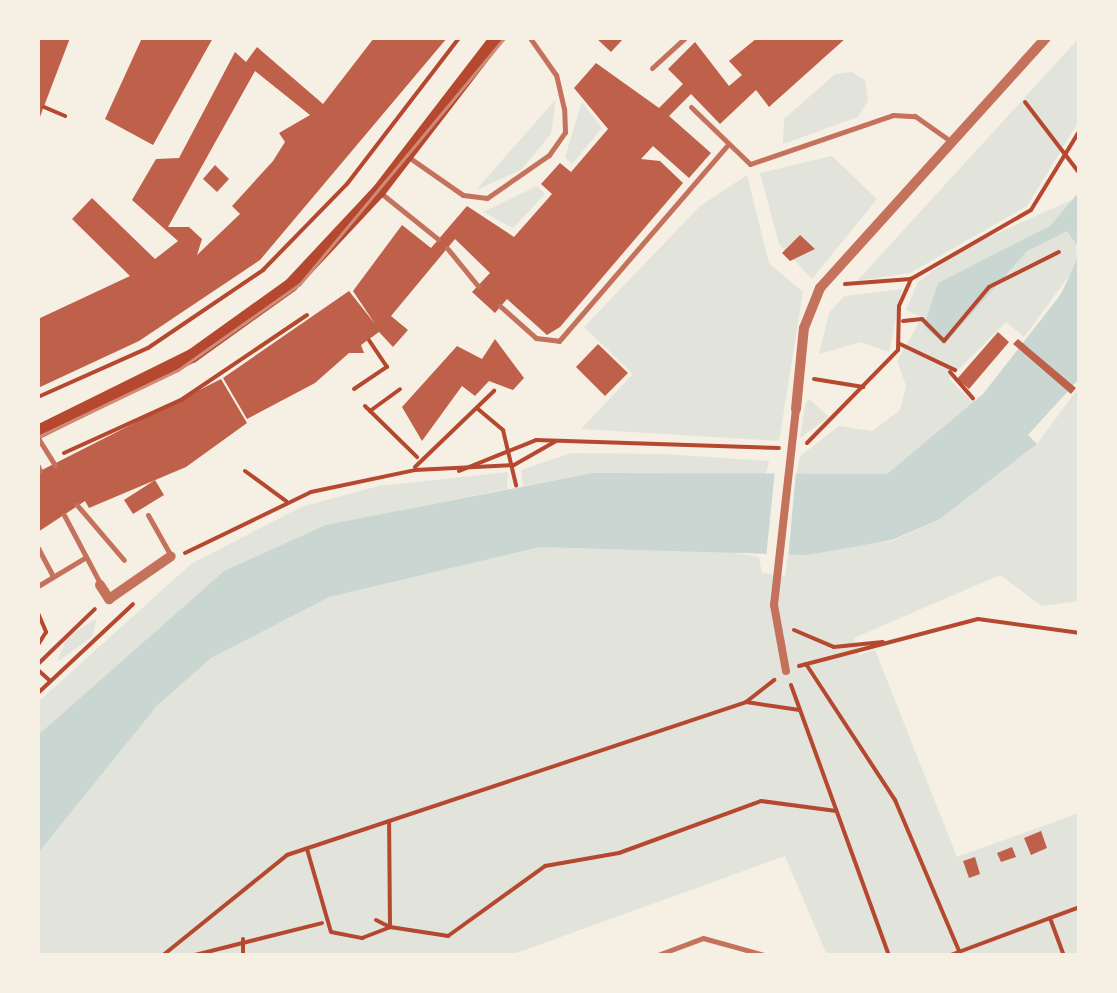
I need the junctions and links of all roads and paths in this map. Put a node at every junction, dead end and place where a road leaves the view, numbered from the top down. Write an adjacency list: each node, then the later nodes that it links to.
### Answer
1 (460, 38): 34 (path)
2 (497, 38): 15 (main road)
3 (530, 38): 15 (lane)
4 (685, 38): 6 (lane)
5 (1046, 38): 12 (street)
6 (652, 68)
7 (1025, 102): 14 (path)
8 (44, 107): 10 (path)
9 (691, 108): 13 (lane)
10 (66, 116)
11 (1080, 130): 14 (path)
12 (952, 142): 13 (lane); 29 (street)
13 (727, 146): 24 (lane)
14 (1060, 151): 16 (path); 21 (path)
15 (406, 155): 17 (main road)
16 (1080, 174)
17 (379, 191): 18 (lane); 38 (main road)
18 (438, 239)
19 (447, 248): 22 (lane)
20 (1059, 252): 26 (path)
21 (911, 279): 23 (path); 26 (path)
22 (478, 286)
23 (848, 286)
24 (500, 306)
25 (307, 315): 43 (path)
26 (901, 321): 28 (path)
27 (370, 340): 31 (path)
28 (900, 344): 30 (path); 35 (path)
29 (799, 377): 30 (path); 36 (street)
30 (864, 387): 41 (path)
31 (354, 389)
32 (400, 389): 42 (path)
33 (494, 390): 37 (path)
34 (38, 397)
35 (973, 398)
36 (796, 408): 41 (street)
37 (478, 409): 40 (path); 42 (path)
38 (38, 435): 43 (lane)
39 (557, 440): 40 (path); 41 (path); 44 (path)
40 (508, 446): 44 (path); 47 (path)
41 (794, 449): 63 (street)
42 (418, 457): 46 (path)
43 (53, 462)
44 (514, 465): 47 (path); 48 (path)
45 (245, 470): 49 (path)
46 (415, 470): 47 (path); 49 (path)
47 (459, 471)
48 (516, 485)
49 (286, 502): 54 (path)
50 (77, 504): 56 (lane)
51 (64, 515): 55 (lane)
52 (148, 515): 54 (lane)
53 (38, 548): 57 (lane)
54 (171, 556): 61 (street)
55 (86, 557): 57 (lane); 58 (lane)
56 (124, 560)
57 (53, 577): 59 (lane)
58 (100, 585): 61 (street)
59 (38, 586)
60 (147, 594): 70 (path)
61 (110, 599): 68 (path)
62 (38, 614): 66 (path)
63 (776, 622): 65 (path); 69 (street)
64 (1080, 634): 65 (path)
65 (884, 642): 67 (path)
66 (38, 646)
67 (806, 664): 69 (path); 85 (path)
68 (38, 667): 70 (path)
69 (786, 671): 72 (path); 73 (path)
70 (50, 681): 71 (path)
71 (38, 693)
72 (746, 702): 73 (path); 75 (path)
73 (799, 710): 74 (path)
74 (836, 812): 83 (path); 91 (path)
75 (389, 821): 76 (path); 83 (path)
76 (307, 848): 77 (path); 86 (path)
77 (320, 887): 78 (path); 82 (path)
78 (328, 892)
79 (1080, 907): 80 (path)
80 (1050, 918): 85 (path); 93 (path)
81 (376, 920): 83 (path)
82 (322, 924): 83 (path); 84 (path)
83 (390, 927)
84 (243, 938): 87 (path); 88 (path)
85 (959, 951): 92 (path)
86 (162, 955)
87 (196, 955)
88 (243, 955)
89 (655, 956): 90 (lane)
90 (768, 956)
91 (889, 956)
92 (948, 956)
93 (1064, 956)

